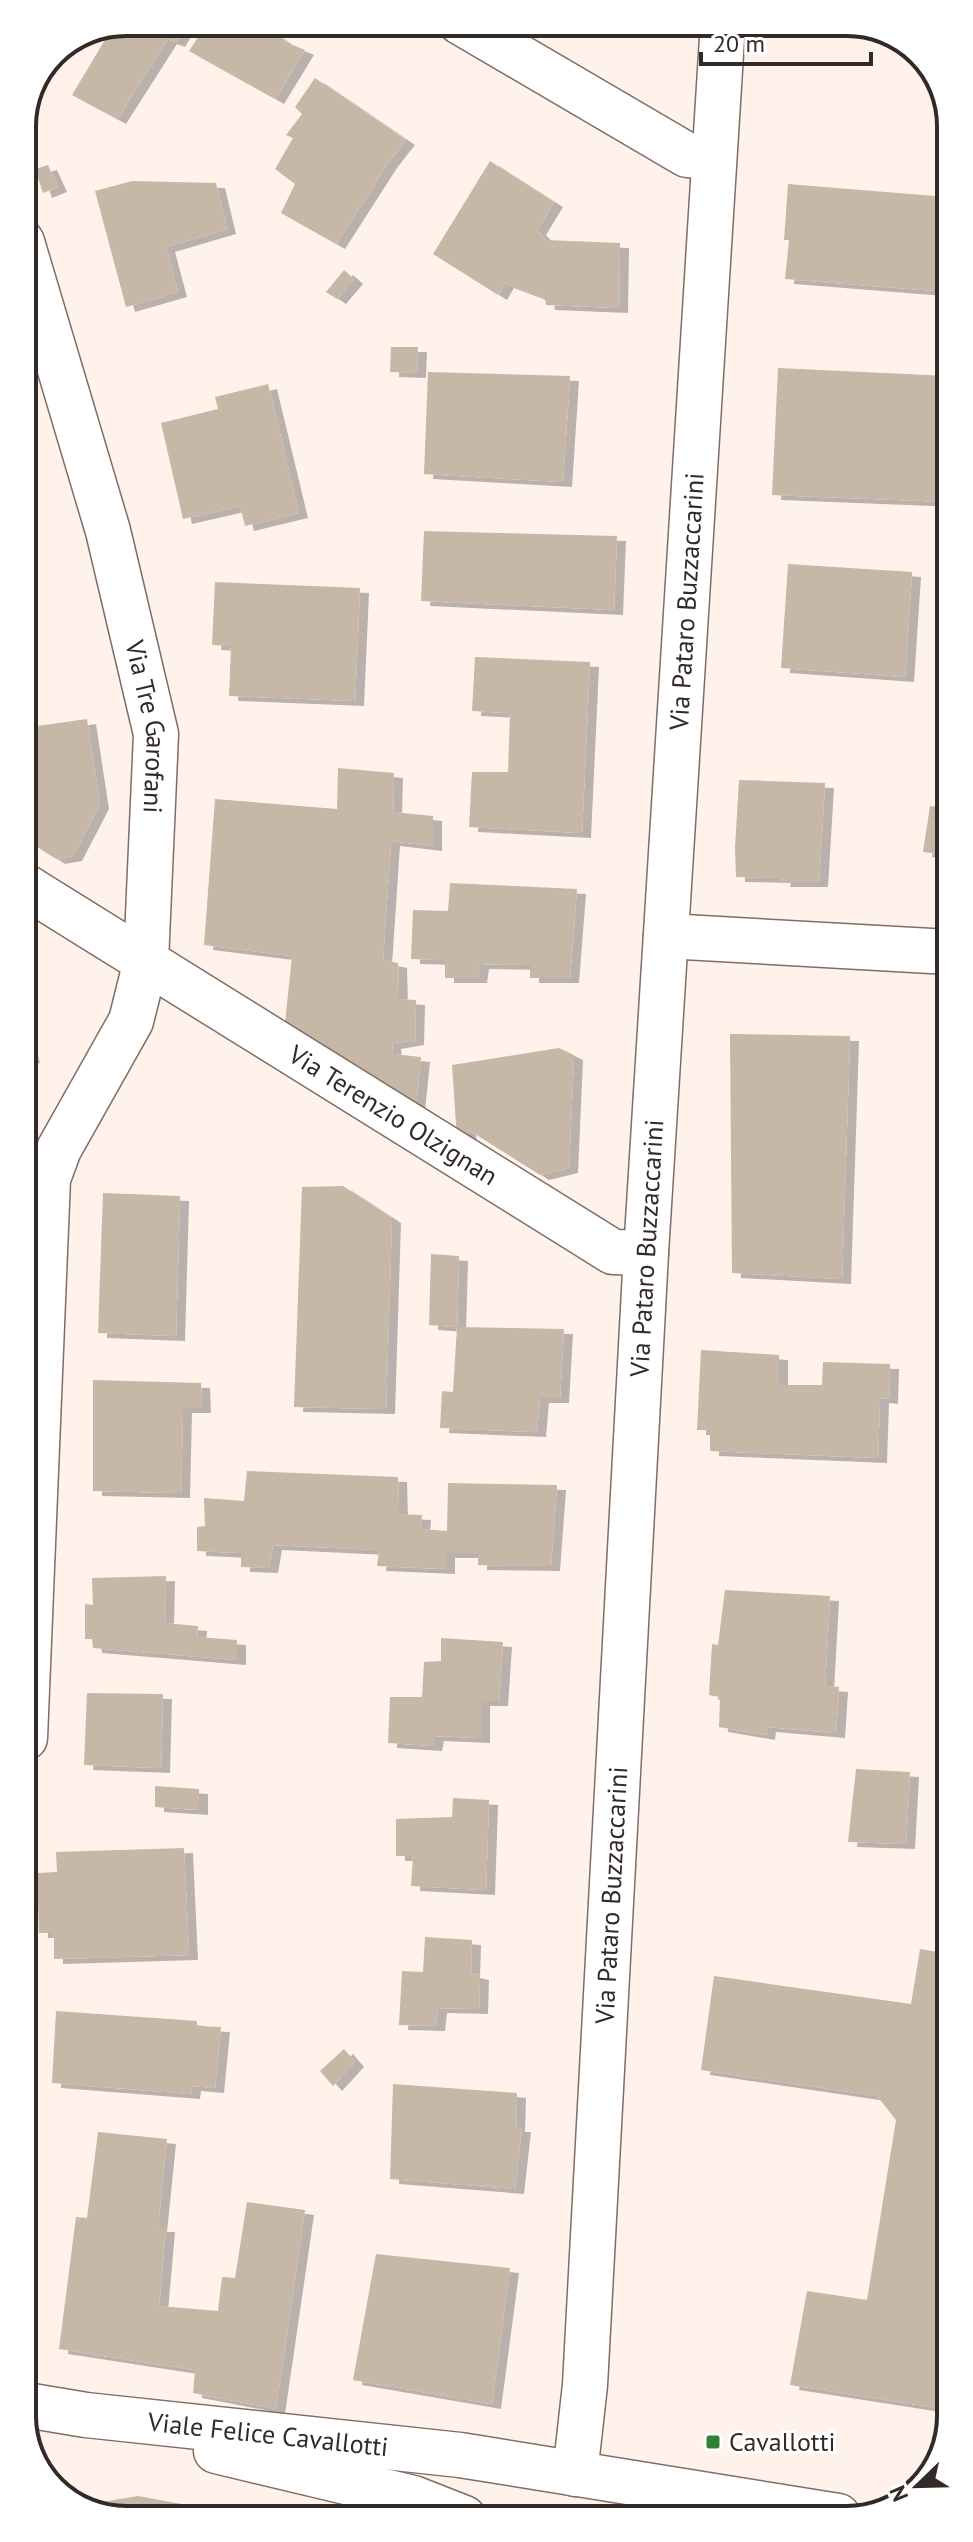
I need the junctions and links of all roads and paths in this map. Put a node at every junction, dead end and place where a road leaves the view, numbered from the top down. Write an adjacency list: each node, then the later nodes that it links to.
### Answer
1 (484, 36): 3 (street)
2 (722, 36): 3 (street, Via Pataro Buzzaccarini)
3 (714, 158): 6 (street, Via Pataro Buzzaccarini)
4 (36, 289): 8 (street, Via Tre Garofani)
5 (36, 893): 8 (street, Via Terenzio Olzignan)
6 (666, 936): 7 (street); 10 (street, Via Pataro Buzzaccarini)
7 (937, 951)
8 (146, 961): 9 (street, Via Tre Garofani); 10 (street, Via Terenzio Olzignan)
9 (36, 1184)
10 (646, 1253): 13 (street, Via Pataro Buzzaccarini)
11 (36, 2407): 12 (street)
12 (86, 2415): 13 (street, Viale Felice Cavallotti); 14 (street, Viale Felice Cavallotti)
13 (575, 2474): 15 (street, Viale Felice Cavallotti)
14 (433, 2506)
15 (775, 2506)

